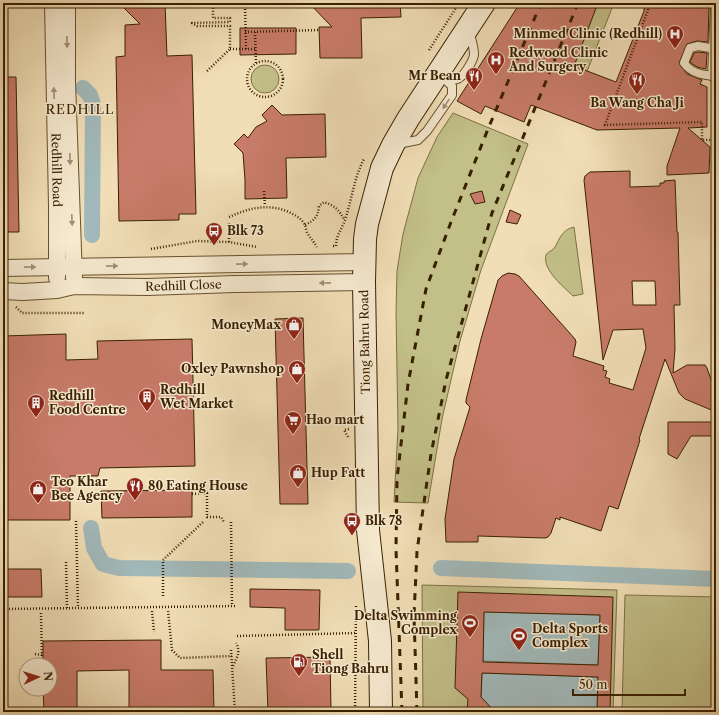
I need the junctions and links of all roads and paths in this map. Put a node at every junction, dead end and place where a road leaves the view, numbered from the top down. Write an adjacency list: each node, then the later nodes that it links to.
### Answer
1 (53, 3): 33 (street, Redhill Road, one-way to 1)
2 (66, 3): 34 (street, Redhill Road, one-way to 34)
3 (484, 3): 36 (main road, Tiong Bahru Road)
4 (648, 3): 18 (path)
5 (715, 3): 14 (lane)
6 (244, 6): 9 (path)
7 (213, 7): 12 (path)
8 (319, 30): 10 (path)
9 (245, 32): 10 (path); 13 (path)
10 (255, 32): 11 (path)
11 (256, 48): 13 (path); 15 (path)
12 (230, 49): 13 (path); 16 (path)
13 (246, 49)
14 (715, 49): 17 (lane); 17 (lane)
15 (256, 64): 15 (path)
16 (206, 71)
17 (714, 76)
18 (716, 140)
19 (264, 191): 20 (path)
20 (265, 206): 21 (path); 24 (path)
21 (229, 217)
22 (345, 220): 24 (path)
23 (229, 223): 25 (path)
24 (305, 225): 30 (path)
25 (229, 242): 31 (path); 32 (path)
26 (323, 246): 30 (path)
27 (330, 246): 28 (path)
28 (336, 246)
29 (309, 247): 30 (path)
30 (317, 247)
31 (262, 248)
32 (147, 250)
33 (57, 267): 34 (street, Redhill Close); 35 (street, Redhill Close, one-way to 33); 38 (street, Redhill Road)
34 (73, 267): 36 (street, Redhill Close, one-way to 36); 37 (street, Redhill Road)
35 (3, 268)
36 (364, 272): 37 (street, Redhill Close, one-way to 37); 67 (main road, Tiong Bahru Road)
37 (74, 286): 38 (street, Redhill Close)
38 (57, 290): 39 (street, Redhill Close)
39 (3, 291)
40 (13, 304): 41 (path)
41 (84, 313)
42 (192, 494): 45 (path)
43 (76, 521): 52 (path)
44 (203, 522): 48 (path)
45 (224, 522)
46 (231, 522): 49 (path)
47 (66, 562): 51 (path)
48 (163, 596)
49 (232, 606): 50 (path); 52 (path)
50 (236, 606)
51 (67, 608): 52 (path); 53 (path)
52 (78, 608)
53 (3, 609)
54 (152, 611): 57 (path)
55 (168, 611): 64 (path)
56 (41, 613): 63 (path)
57 (154, 632)
58 (356, 633): 59 (path)
59 (237, 636)
60 (236, 643): 65 (path)
61 (231, 650): 64 (path)
62 (35, 654): 63 (path)
63 (42, 655)
64 (232, 656): 65 (path)
65 (232, 667): 66 (path)
66 (235, 712)
67 (381, 712)

